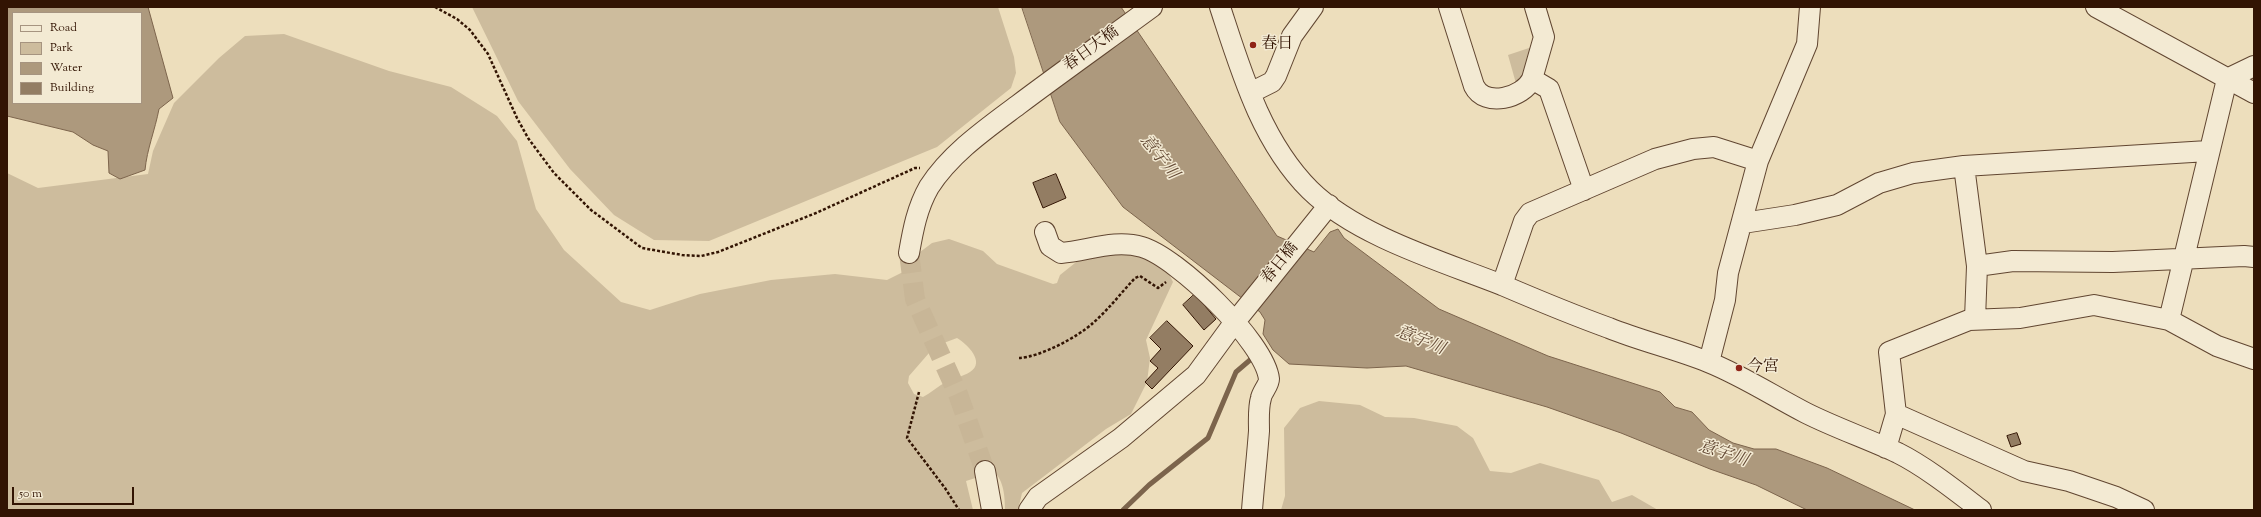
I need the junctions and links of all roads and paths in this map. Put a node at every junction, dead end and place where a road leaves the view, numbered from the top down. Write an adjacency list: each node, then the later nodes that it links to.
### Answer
1 (435, 7): 17 (path)
2 (1152, 7): 17 (street, 春日大橋)
3 (1220, 7): 12 (street)
4 (1313, 7): 12 (street)
5 (1449, 7): 11 (street)
6 (1535, 7): 11 (street)
7 (1810, 7): 15 (street)
8 (2096, 7): 10 (street)
9 (2254, 66): 10 (street)
10 (2226, 78): 13 (street); 14 (street)
11 (1532, 79): 18 (street)
12 (1250, 93): 19 (street)
13 (2254, 93)
14 (2208, 151): 16 (street); 24 (street)
15 (1758, 161): 18 (street); 20 (street)
16 (1964, 166): 20 (street); 25 (street)
17 (936, 178): 22 (street, 春日大橋)
18 (1584, 190): 27 (street)
19 (1325, 209): 27 (street); 28 (street, 春日橋)
20 (1743, 223): 33 (street)
21 (1045, 232): 26 (street)
22 (909, 253)
23 (2254, 257): 24 (street)
24 (2183, 260): 25 (street); 30 (street)
25 (1977, 266): 29 (street)
26 (1187, 275): 28 (street); 31 (path)
27 (1502, 285): 33 (street)
28 (1237, 319): 40 (street, 春日橋); 41 (street)
29 (1975, 319): 30 (street); 35 (street)
30 (2169, 320): 32 (street)
31 (1019, 358)
32 (2254, 358)
33 (1709, 362): 36 (street)
34 (919, 392): 38 (path)
35 (1896, 414): 36 (street); 43 (street)
36 (1886, 448): 42 (street)
37 (985, 472): 39 (street)
38 (959, 510)
39 (992, 510)
40 (1029, 510)
41 (1252, 510)
42 (1981, 510)
43 (2144, 510)

